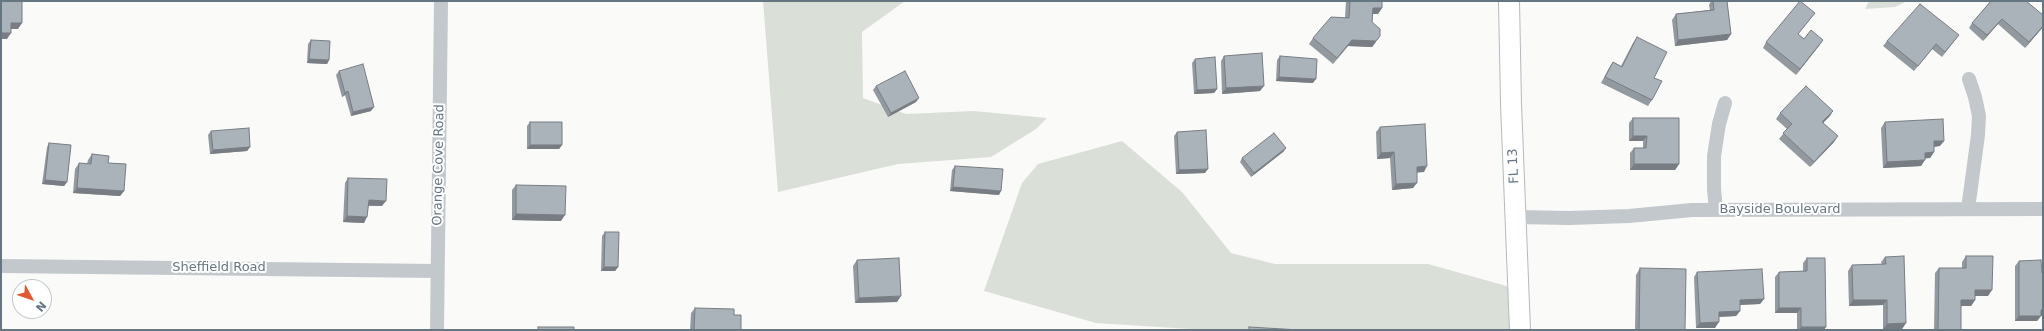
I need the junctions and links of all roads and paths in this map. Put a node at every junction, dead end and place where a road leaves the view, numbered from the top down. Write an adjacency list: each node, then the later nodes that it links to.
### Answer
1 (441, 1): 10 (street, Orange Cove Road)
2 (1510, 1): 8 (main road, FL 13)
3 (1969, 79): 5 (street)
4 (1726, 103): 7 (street)
5 (1968, 209): 6 (street, Bayside Boulevard); 7 (street, Bayside Boulevard)
6 (2043, 209)
7 (1716, 210): 8 (street, Bayside Boulevard)
8 (1516, 217): 12 (main road, FL 13)
9 (1, 266): 10 (street, Sheffield Road)
10 (437, 270): 11 (street, Orange Cove Road)
11 (437, 330)
12 (1520, 330)

